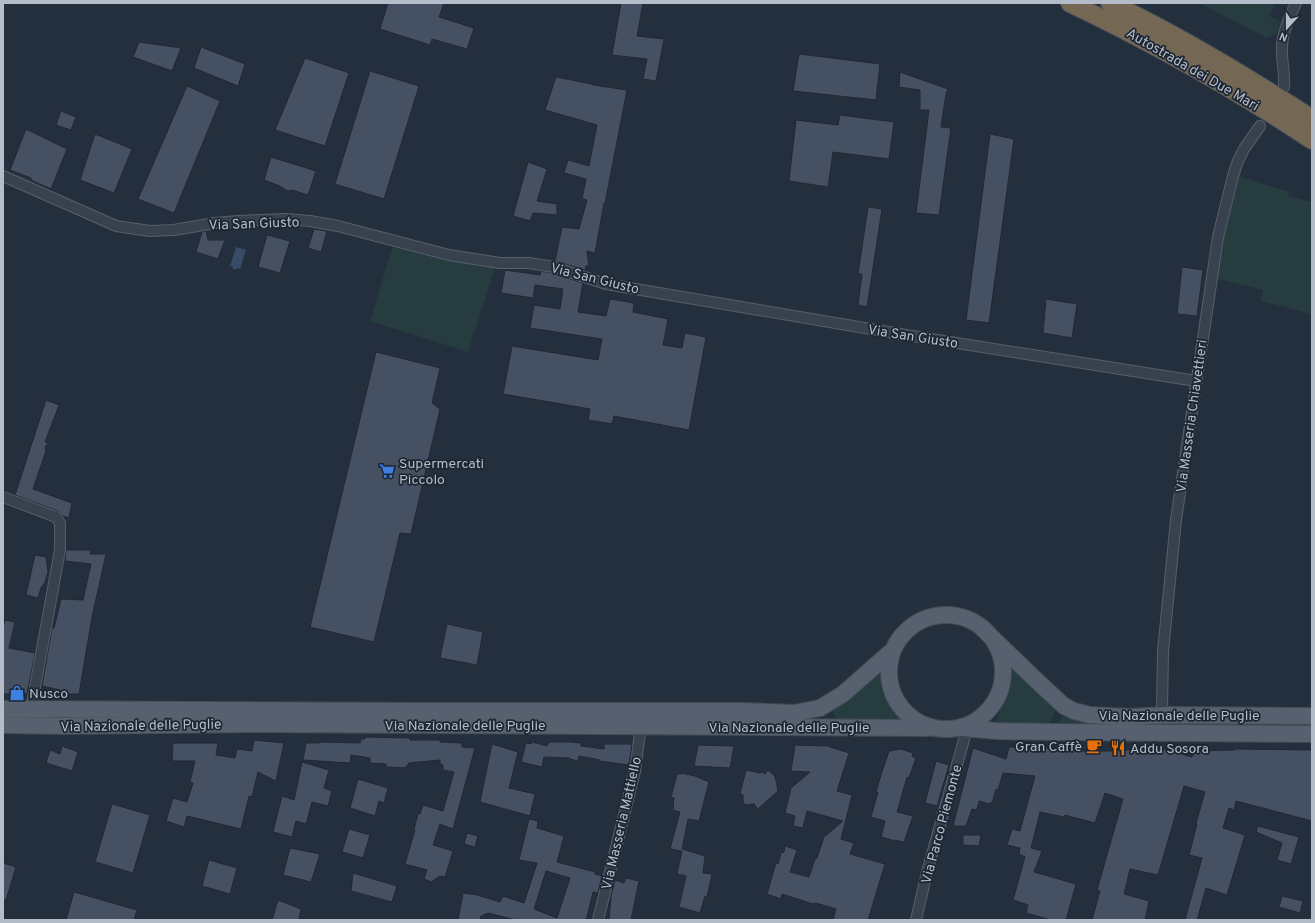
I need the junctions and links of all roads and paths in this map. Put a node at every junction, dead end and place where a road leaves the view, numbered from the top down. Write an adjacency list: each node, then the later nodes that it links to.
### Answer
1 (1070, 3): 7 (highway, Autostrada dei Due Mari)
2 (1110, 3): 5 (highway, Autostrada dei Due Mari)
3 (1296, 3): 4 (street)
4 (1284, 87)
5 (1312, 119)
6 (1260, 126): 9 (street, Via Masseria Chiavettieri)
7 (1312, 140)
8 (3, 176): 9 (street, Via San Giusto)
9 (1196, 381): 15 (street, Via Masseria Chiavettieri)
10 (3, 497): 14 (street)
11 (983, 629): 12 (main road, Via Nazionale delle Puglie); 15 (main road, Via Nazionale delle Puglie); 20 (main road, Via Nazionale delle Puglie)
12 (893, 650): 14 (main road, Via Nazionale delle Puglie); 19 (main road, Via Nazionale delle Puglie)
13 (3, 709): 14 (main road, Via Nazionale delle Puglie)
14 (31, 709)
15 (1166, 715): 16 (main road, Via Nazionale delle Puglie)
16 (1312, 716)
17 (3, 725): 18 (main road, Via Nazionale delle Puglie)
18 (641, 725): 19 (main road, Via Nazionale delle Puglie); 22 (street, Via Masseria Mattiello)
19 (928, 728): 20 (main road, Via Nazionale delle Puglie)
20 (965, 728): 21 (main road, Via Nazionale delle Puglie); 23 (street, Via Parco Piemonte)
21 (1312, 734)
22 (598, 920)
23 (916, 920)

